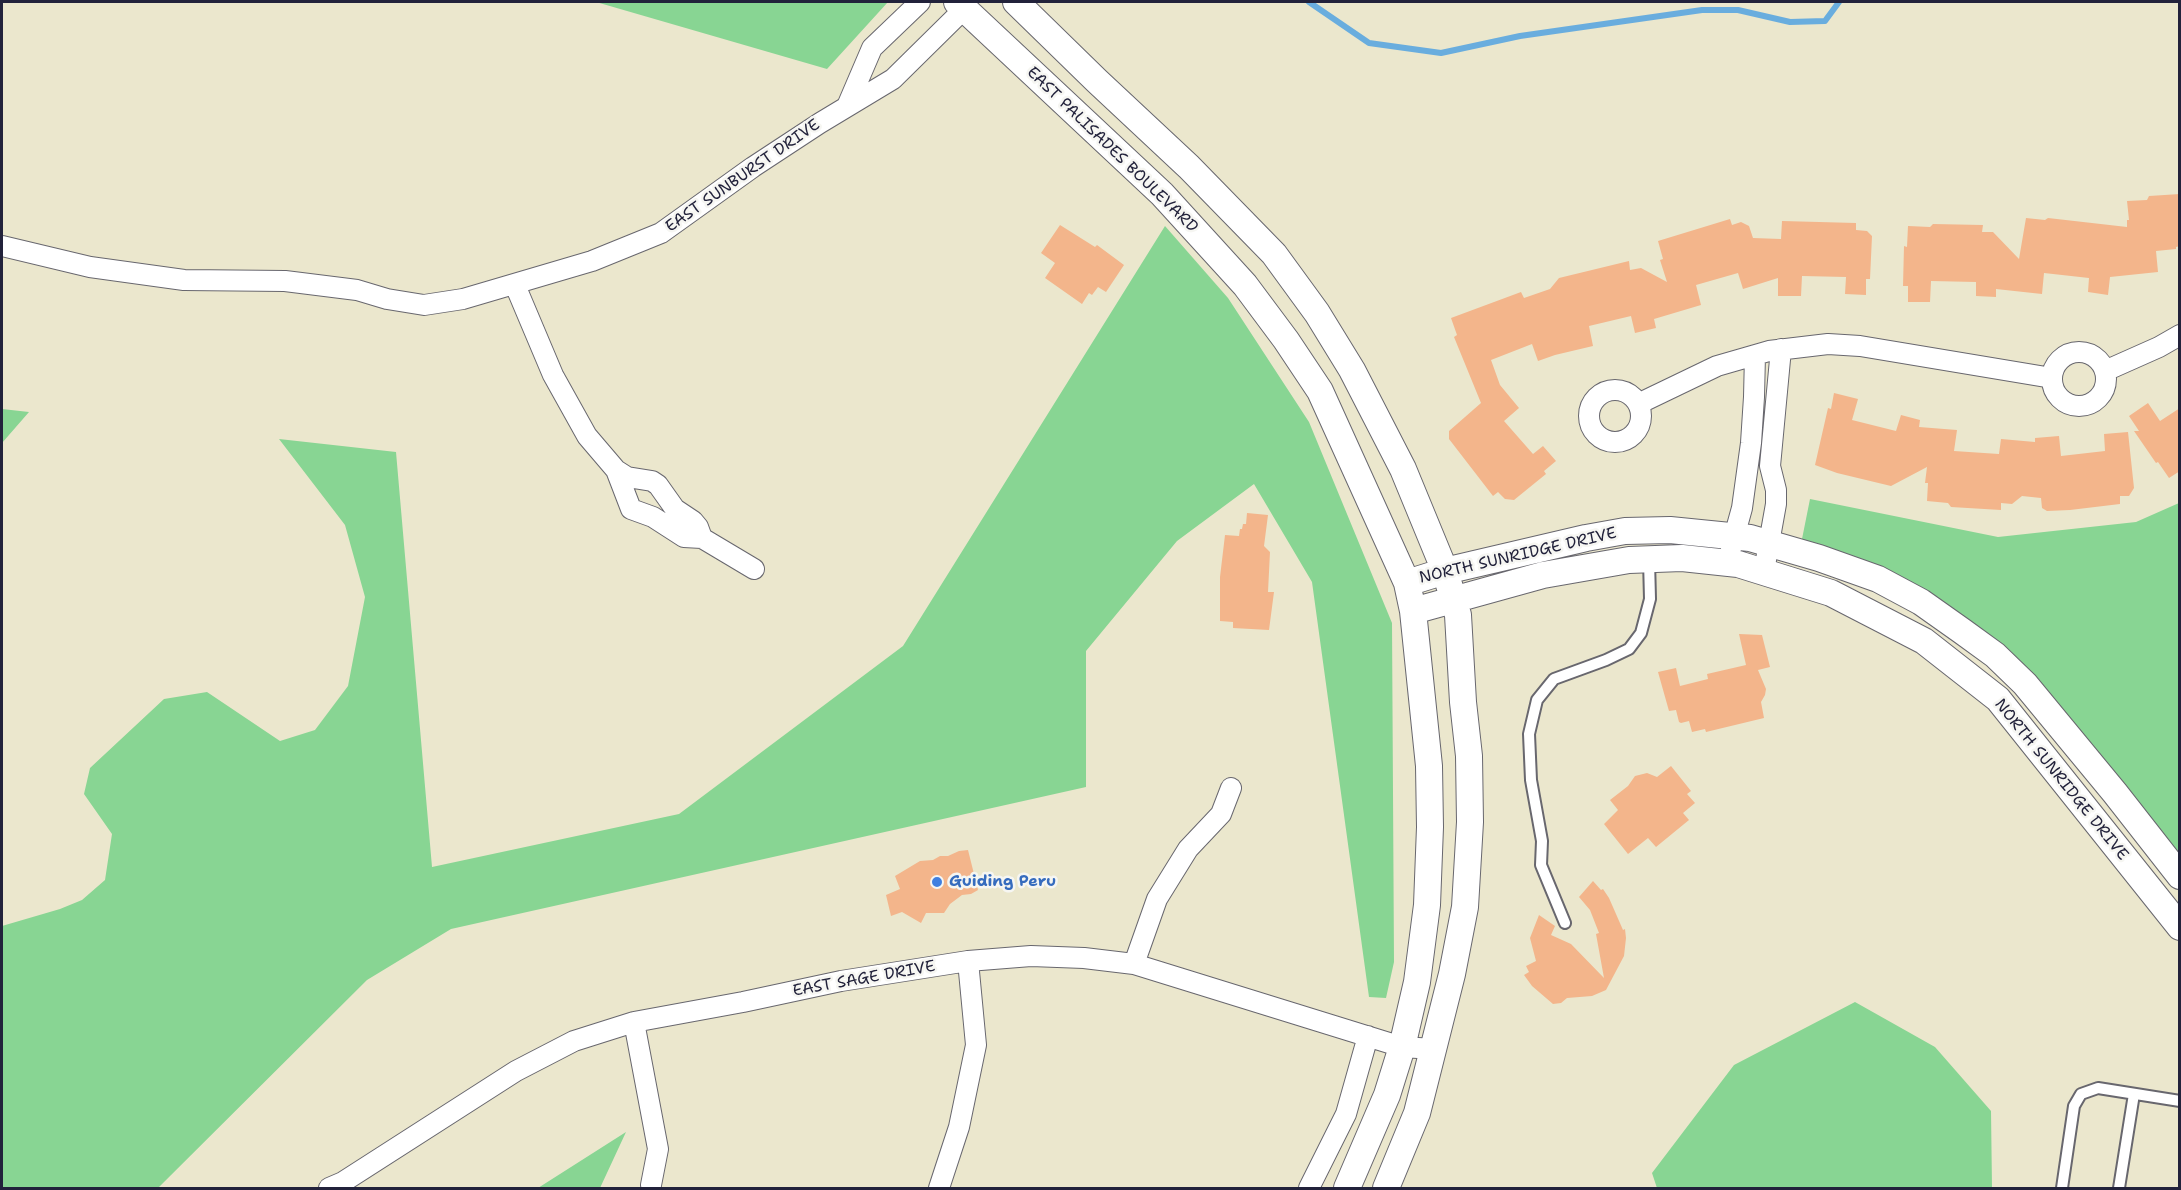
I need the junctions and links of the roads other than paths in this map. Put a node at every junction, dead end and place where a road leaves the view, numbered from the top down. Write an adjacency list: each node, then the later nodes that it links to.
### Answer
1 (921, 2): 4 (street)
2 (1016, 2): 20 (street)
3 (963, 4): 4 (street, EAST SUNBURST DRIVE); 22 (street, EAST PALISADES BOULEVARD)
4 (848, 104): 6 (street, EAST SUNBURST DRIVE)
5 (2, 246): 6 (street, EAST SUNBURST DRIVE)
6 (515, 285): 13 (street)
7 (2180, 335): 10 (street)
8 (1781, 349): 9 (street); 11 (street); 16 (street)
9 (1755, 355): 12 (street); 14 (street)
10 (2105, 371): 11 (street); 11 (street)
11 (2052, 378)
12 (1638, 404)
13 (616, 470): 15 (street); 15 (street)
14 (1733, 536): 16 (street, NORTH SUNRIDGE DRIVE); 18 (street); 20 (street, NORTH SUNRIDGE DRIVE)
15 (702, 538): 19 (street)
16 (1768, 543): 21 (street); 26 (street, NORTH SUNRIDGE DRIVE)
17 (1649, 560): 18 (street, NORTH SUNRIDGE DRIVE); 23 (street, NORTH SUNRIDGE DRIVE); 27 (lane)
18 (1729, 563): 21 (street, NORTH SUNRIDGE DRIVE)
19 (754, 569)
20 (1445, 571): 22 (street, NORTH SUNRIDGE DRIVE); 23 (street)
21 (1764, 571): 28 (street, NORTH SUNRIDGE DRIVE)
22 (1407, 583): 24 (street, EAST PALISADES BOULEVARD)
23 (1453, 600): 24 (street, NORTH SUNRIDGE DRIVE); 34 (street)
24 (1413, 611): 33 (street, EAST PALISADES BOULEVARD)
25 (1231, 788): 30 (street)
26 (2180, 876)
27 (1565, 923)
28 (2180, 927)
29 (968, 960): 30 (street, EAST SAGE DRIVE); 31 (street, EAST SAGE DRIVE); 39 (street)
30 (1134, 964): 32 (street, EAST SAGE DRIVE)
31 (634, 1022): 37 (street); 38 (street, EAST SAGE DRIVE)
32 (1368, 1036): 33 (street, EAST SAGE DRIVE); 40 (street)
33 (1402, 1047): 34 (street, EAST SAGE DRIVE); 41 (street, EAST PALISADES BOULEVARD)
34 (1434, 1049): 42 (street)
35 (2134, 1094): 36 (lane); 43 (lane); 44 (lane)
36 (2180, 1101)
37 (650, 1187)
38 (329, 1188)
39 (939, 1188)
40 (1309, 1188)
41 (1347, 1188)
42 (1386, 1188)
43 (2062, 1188)
44 (2119, 1188)

